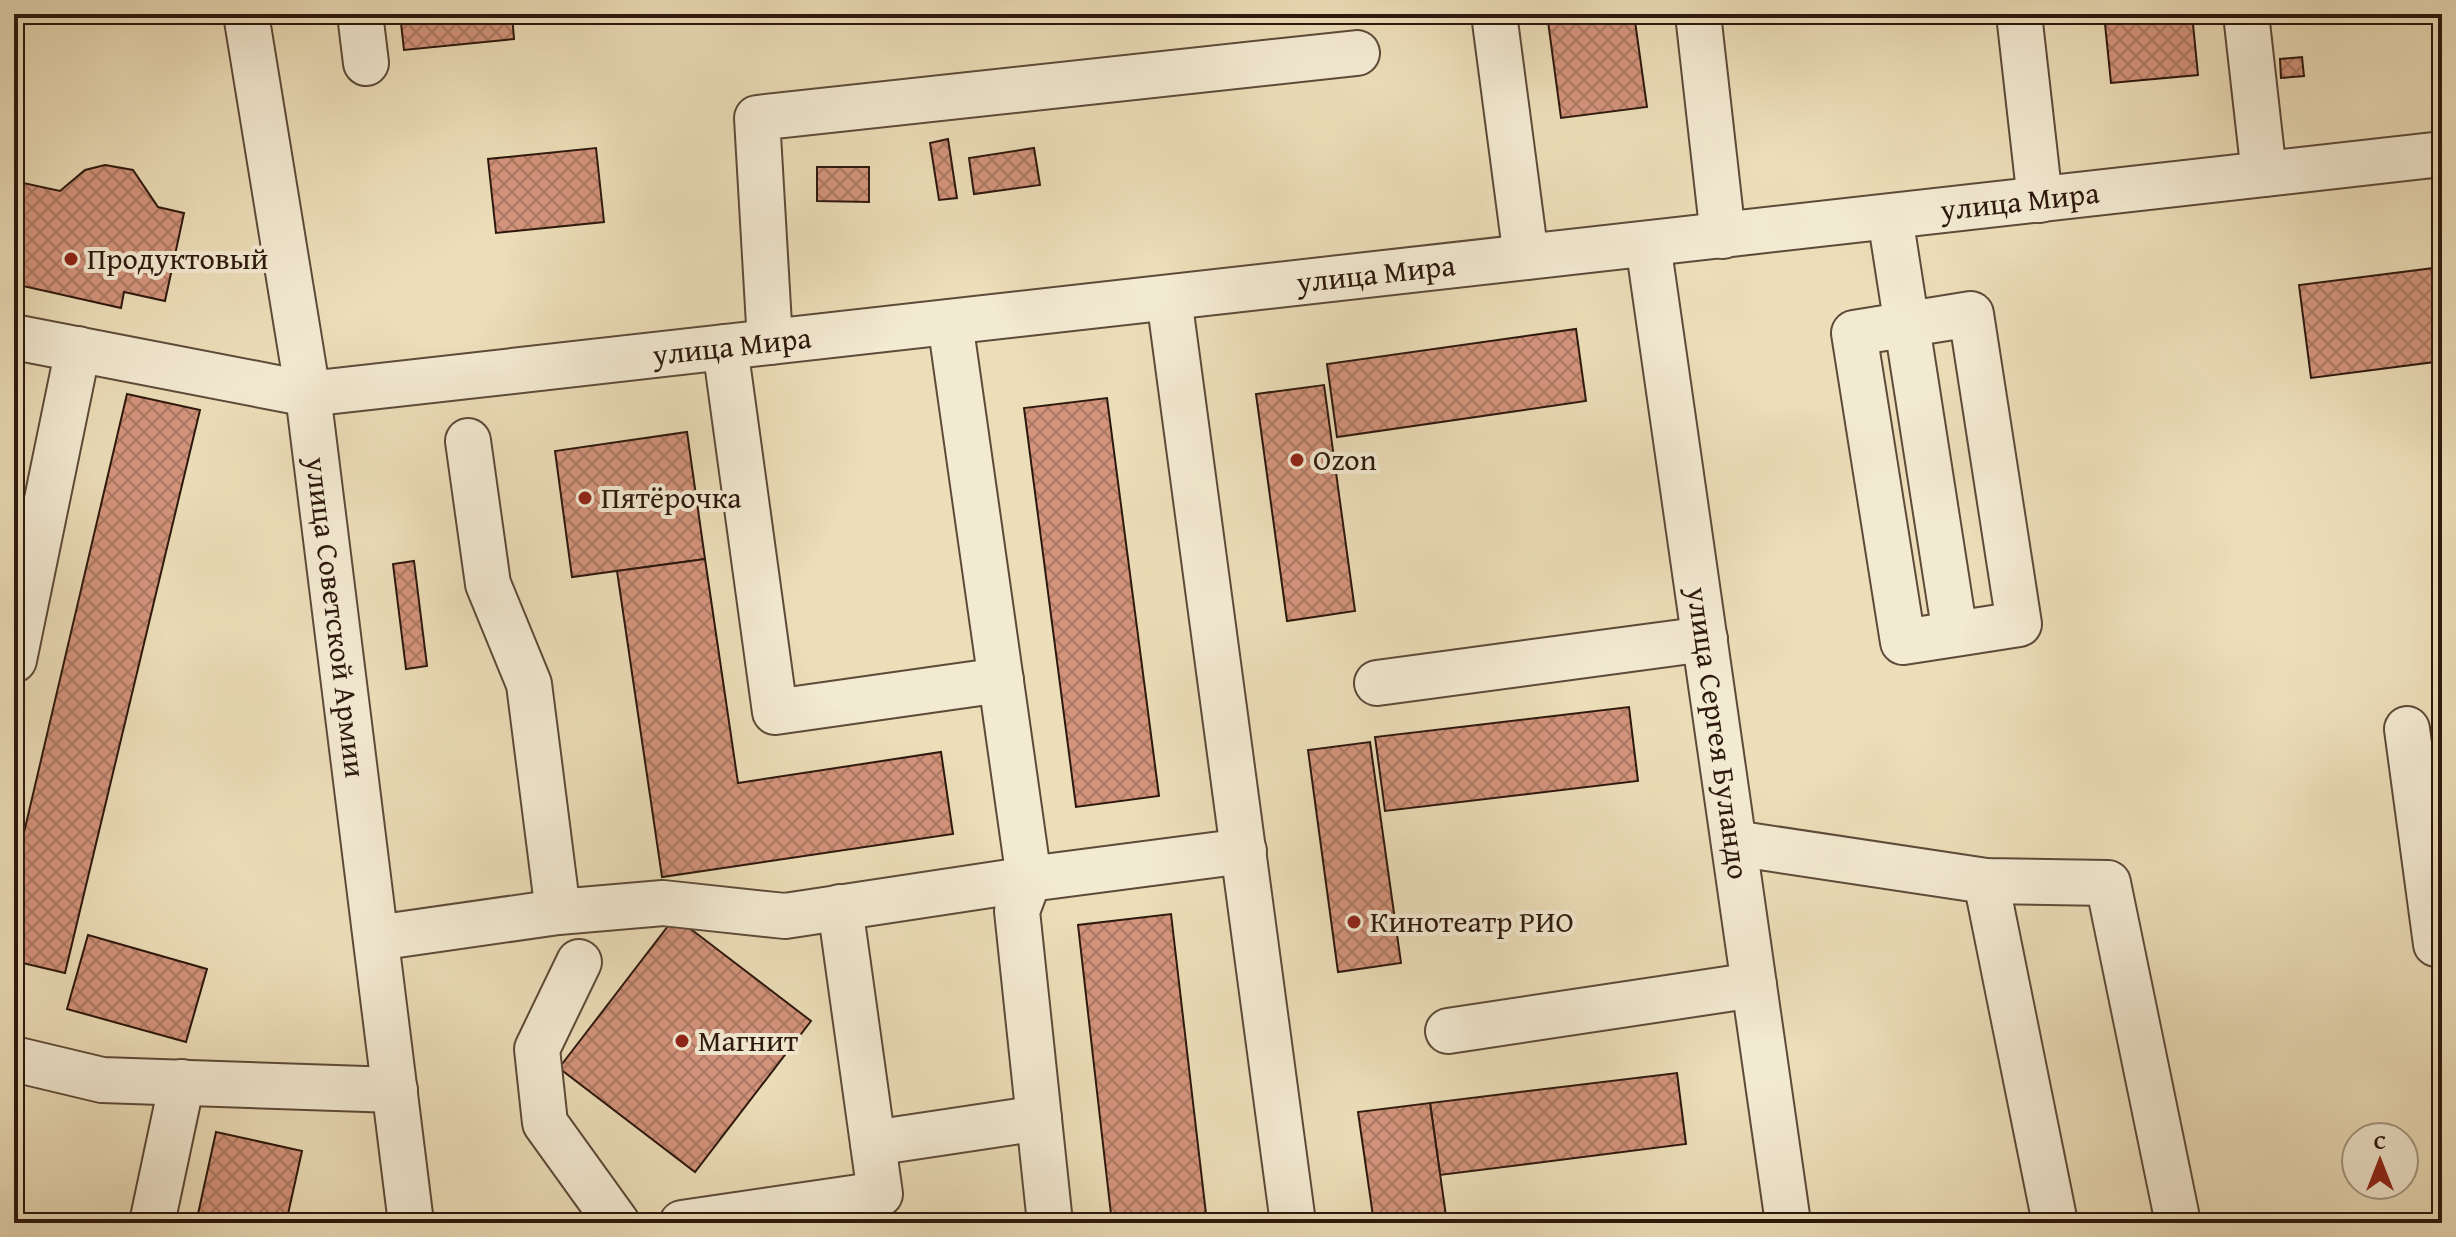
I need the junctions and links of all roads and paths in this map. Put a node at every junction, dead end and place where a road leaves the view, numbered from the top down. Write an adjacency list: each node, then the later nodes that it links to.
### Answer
1 (246, 14): 23 (street, улица Советской Армии)
2 (360, 14): 8 (street)
3 (1494, 14): 15 (street)
4 (1698, 14): 13 (street)
5 (2019, 14): 11 (street)
6 (2246, 14): 10 (street)
7 (1357, 53): 20 (street)
8 (366, 63)
9 (2442, 154): 10 (street, улица Мира)
10 (2264, 174): 11 (street, улица Мира)
11 (2040, 200): 12 (street, улица Мира)
12 (1890, 217): 13 (street, улица Мира); 18 (street)
13 (1723, 236): 14 (street, улица Мира)
14 (1648, 244): 15 (street, улица Мира); 25 (street, улица Сергея Буландо)
15 (1526, 257): 16 (street, улица Мира)
16 (1169, 298): 17 (street, улица Мира); 31 (street)
17 (950, 322): 20 (street, улица Мира); 27 (street)
18 (1907, 325): 18 (street)
19 (14, 337): 22 (street, улица Мира)
20 (770, 342): 21 (street, улица Мира)
21 (725, 347): 23 (street, улица Мира); 27 (street)
22 (78, 349): 23 (street, улица Мира); 26 (street)
23 (308, 394): 36 (street, улица Советской Армии)
24 (468, 441): 35 (street)
25 (1705, 639): 28 (street); 30 (street, улица Сергея Буландо)
26 (14, 660)
27 (1001, 680): 32 (street)
28 (1377, 683)
29 (2407, 729): 37 (street)
30 (1734, 843): 33 (street); 39 (street, улица Сергея Буландо)
31 (1244, 851): 32 (street); 51 (street)
32 (1029, 879): 34 (street); 44 (street)
33 (1986, 881): 53 (street); 54 (street)
34 (840, 907): 35 (street); 45 (street)
35 (558, 912): 36 (street)
36 (376, 938): 43 (street, улица Советской Армии)
37 (2442, 944)
38 (579, 962): 48 (street)
39 (1754, 985): 40 (street); 52 (street, улица Сергея Буландо)
40 (1448, 1031)
41 (14, 1059): 42 (street)
42 (182, 1082): 43 (street); 46 (street)
43 (395, 1090): 47 (street, улица Советской Армии)
44 (1039, 1118): 45 (street); 50 (street)
45 (873, 1143): 49 (street)
46 (152, 1223)
47 (411, 1223)
48 (617, 1223)
49 (682, 1223)
50 (1050, 1223)
51 (1293, 1223)
52 (1788, 1223)
53 (2055, 1223)
54 (2178, 1223)

